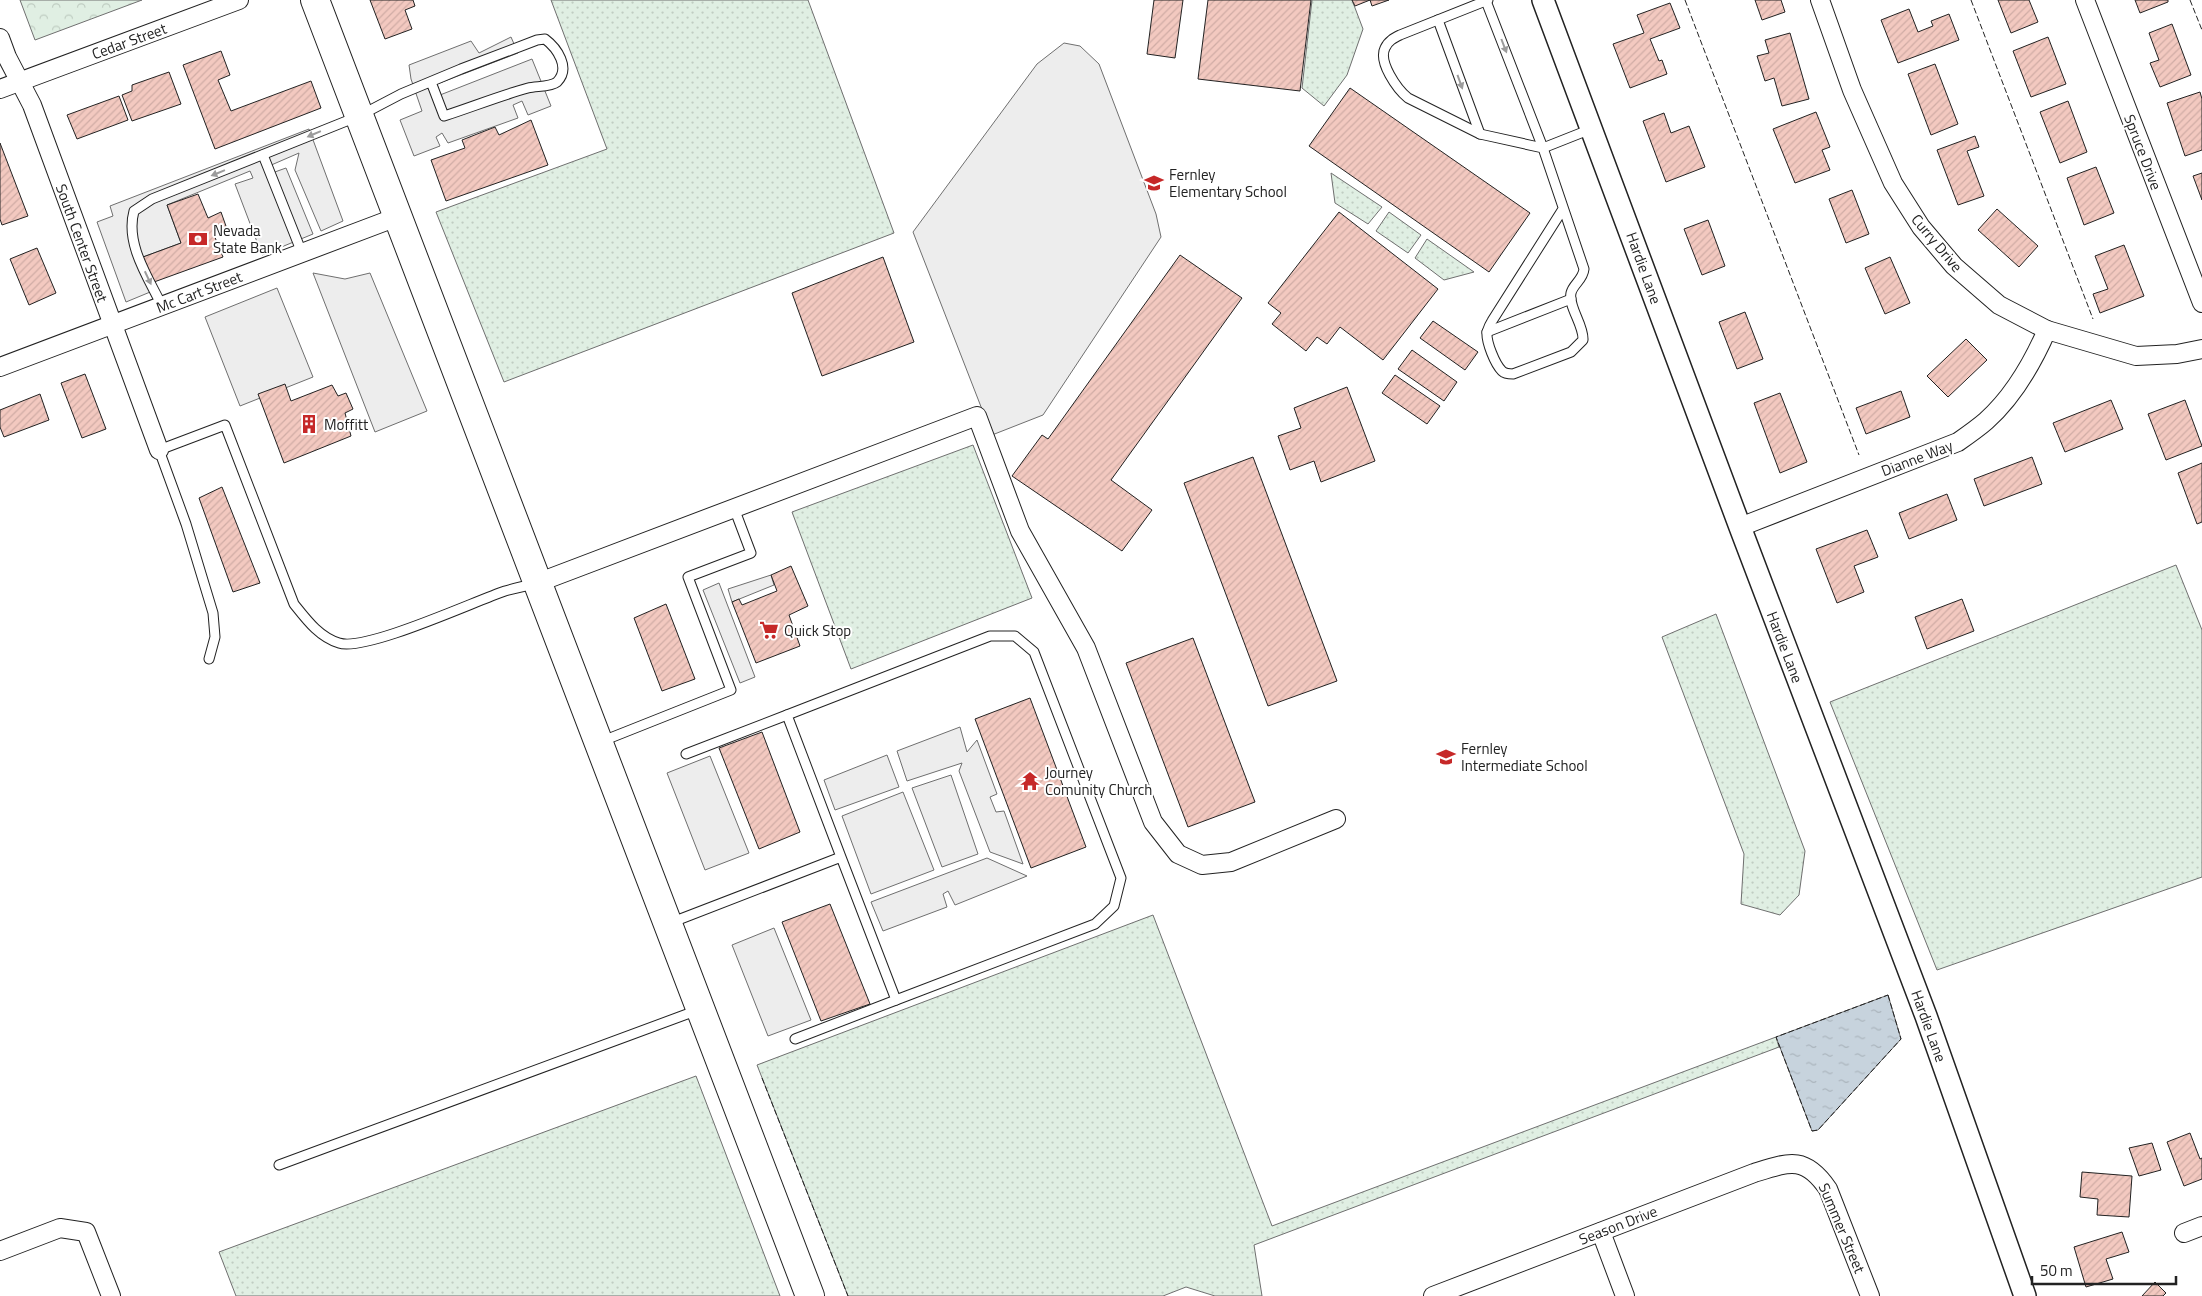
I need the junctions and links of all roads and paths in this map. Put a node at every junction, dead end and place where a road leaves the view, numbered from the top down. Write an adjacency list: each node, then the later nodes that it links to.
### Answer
1 (238, 0): 9 (street, Cedar Street)
2 (315, 0): 12 (main road)
3 (1487, 0): 7 (lane); 15 (lane, one-way to 15)
4 (1543, 0): 13 (street, Hardie Lane)
5 (1820, 0): 24 (street, Curry Drive)
6 (2085, 0): 21 (street, Spruce Drive)
7 (1438, 20): 14 (lane, one-way to 14); 14 (lane)
8 (0, 38): 9 (street, South Center Street)
9 (20, 82): 11 (street, Cedar Street); 23 (street, South Center Street)
10 (431, 82): 10 (lane); 12 (lane)
11 (0, 89)
12 (359, 116): 16 (lane, one-way to 16); 18 (main road)
13 (1592, 129): 15 (lane); 30 (street, Hardie Lane)
14 (1480, 134): 15 (lane)
15 (1543, 148): 17 (lane)
16 (263, 155): 19 (lane); 22 (lane, one-way to 22)
17 (1563, 209): 20 (lane); 25 (lane)
18 (397, 217): 19 (street, Mc Cart Street); 31 (main road)
19 (302, 253): 22 (street, Mc Cart Street)
20 (1571, 299): 25 (lane); 25 (lane)
21 (2202, 303)
22 (162, 306): 23 (street, Mc Cart Street)
23 (112, 325): 27 (street, Mc Cart Street); 28 (street, South Center Street)
24 (2047, 330): 26 (street, Curry Drive); 30 (street, Dianne Way)
25 (1487, 332)
26 (2202, 349)
27 (0, 367)
28 (159, 450): 31 (lane); 32 (lane)
29 (734, 508): 31 (street); 34 (lane); 36 (street)
30 (1740, 527): 53 (street, Hardie Lane)
31 (537, 583): 34 (main road)
32 (209, 659)
33 (787, 715): 35 (lane); 37 (lane); 39 (lane)
34 (598, 742): 38 (main road)
35 (686, 754)
36 (1336, 820)
37 (841, 857): 38 (lane); 39 (lane)
38 (668, 924): 40 (main road)
39 (896, 1000): 41 (lane)
40 (700, 1009): 42 (lane); 49 (main road)
41 (795, 1039)
42 (279, 1165)
43 (1806, 1165): 45 (street, Season Drive); 52 (street, Summer Street)
44 (2202, 1226): 46 (street)
45 (1601, 1232): 50 (street, Season Drive); 51 (street)
46 (2184, 1232)
47 (0, 1251): 48 (street)
48 (111, 1296)
49 (810, 1296)
50 (1433, 1296)
51 (1625, 1296)
52 (1870, 1296)
53 (2024, 1296)

